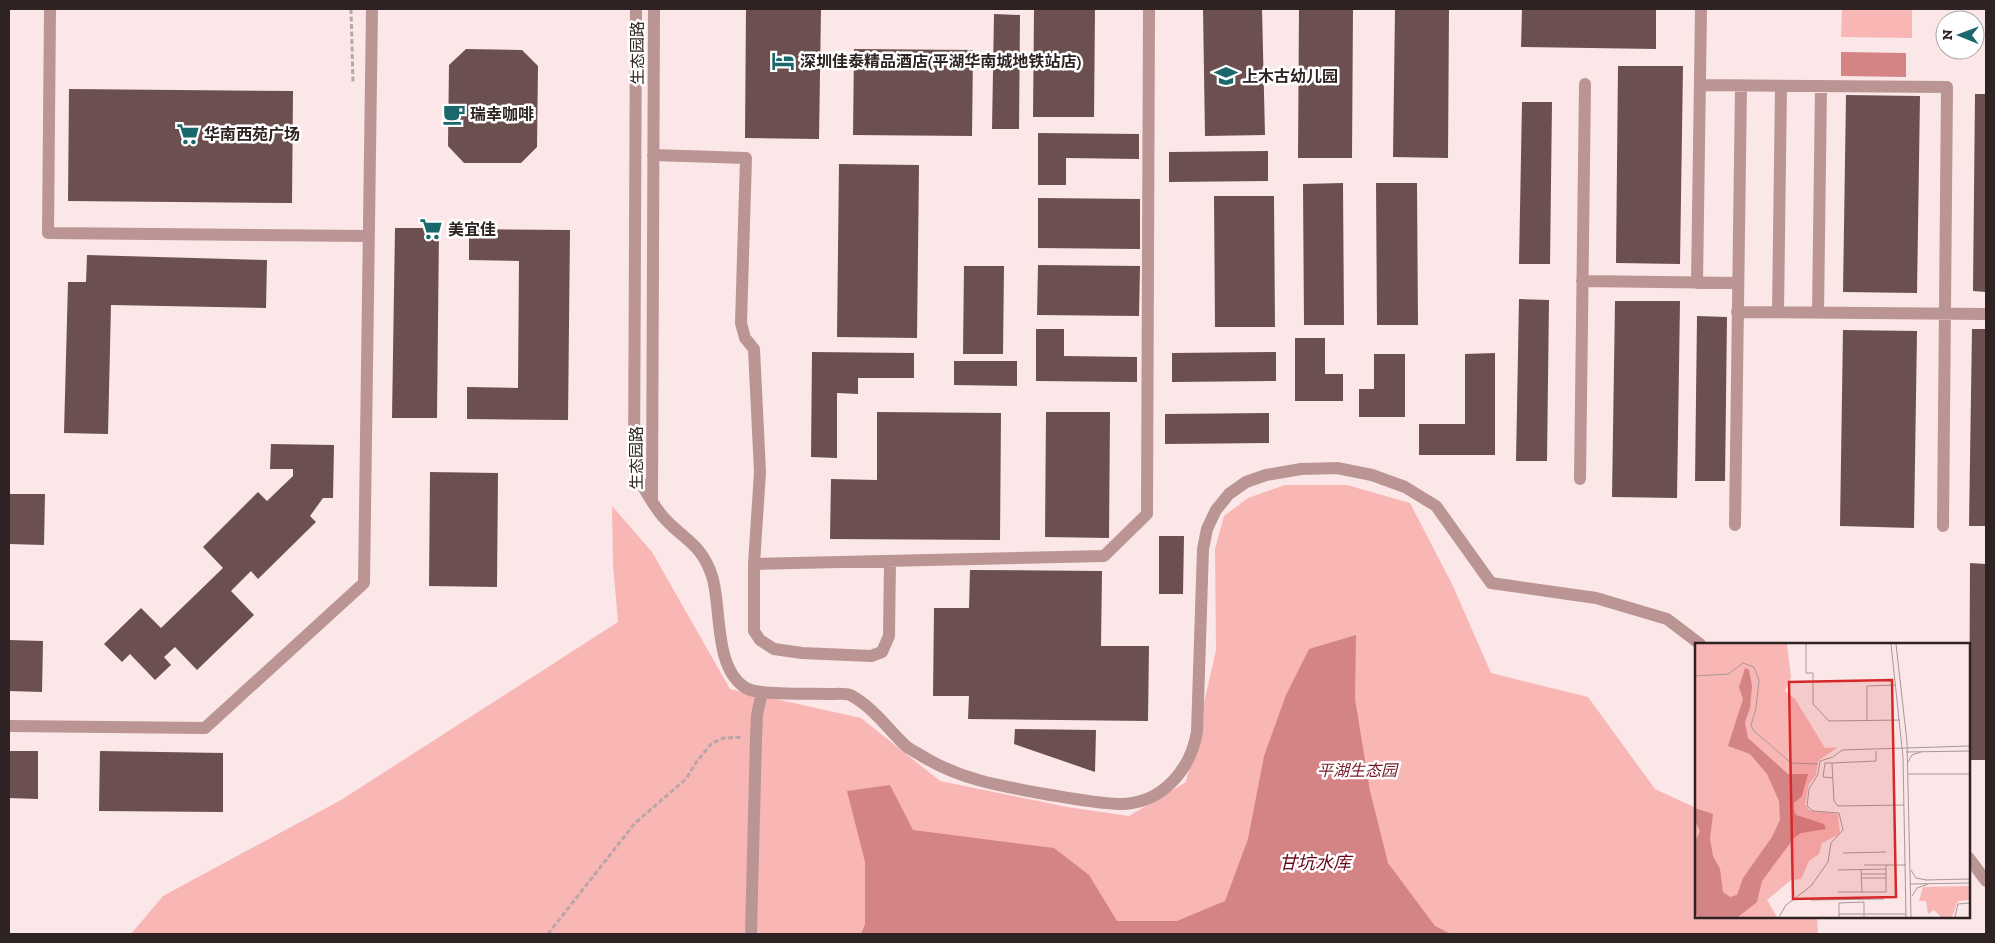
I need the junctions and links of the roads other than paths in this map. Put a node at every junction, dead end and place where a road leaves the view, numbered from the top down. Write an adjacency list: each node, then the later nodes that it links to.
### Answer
1 (50, 9): 13 (street)
2 (372, 9): 13 (street)
3 (636, 9): 23 (street, 生态园路)
4 (654, 9): 12 (street, 生态园路)
5 (1149, 9): 26 (street)
6 (1701, 9): 8 (street)
7 (1585, 84): 14 (street)
8 (1700, 85): 9 (street); 15 (street)
9 (1741, 86): 10 (street); 16 (street)
10 (1781, 86): 11 (street); 18 (street)
11 (1821, 87): 19 (street); 20 (street)
12 (653, 155): 23 (street, 生态园路); 27 (street)
13 (369, 236): 30 (street)
14 (1582, 281): 15 (street); 22 (street)
15 (1697, 283): 16 (street)
16 (1738, 283): 17 (street)
17 (1738, 312): 18 (street); 24 (street)
18 (1778, 312): 19 (street)
19 (1818, 313): 20 (street)
20 (1945, 314): 21 (street); 25 (street)
21 (1986, 314)
22 (1580, 479)
23 (652, 500): 29 (street)
24 (1735, 525)
25 (1943, 526)
26 (890, 561): 27 (street); 27 (street)
27 (754, 564)
28 (1699, 643): 29 (street)
29 (762, 692): 33 (street)
30 (9, 726)
31 (1970, 859): 32 (street)
32 (1986, 881)
33 (751, 934)

